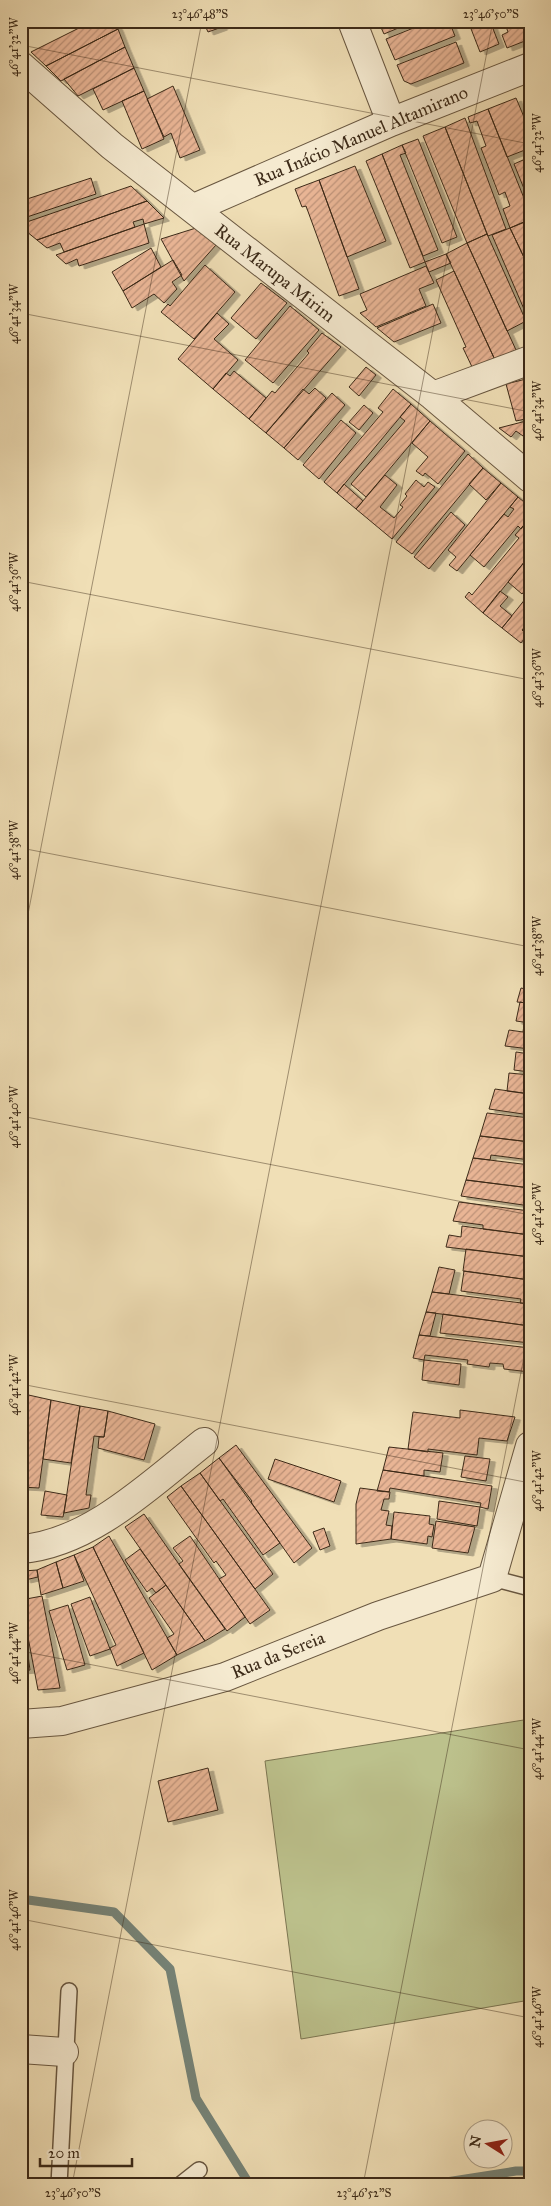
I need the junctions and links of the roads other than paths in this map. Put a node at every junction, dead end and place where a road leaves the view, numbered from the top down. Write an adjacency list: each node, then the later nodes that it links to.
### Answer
1 (352, 21): 4 (street)
2 (21, 66): 5 (street, Rua Marupa Mirim)
3 (530, 67): 4 (street, Rua Inácio Manuel Altamirano)
4 (391, 122): 5 (street, Rua Inácio Manuel Altamirano)
5 (194, 208): 7 (street, Rua Marupa Mirim)
6 (530, 360): 7 (street)
7 (432, 396): 8 (street, Rua Marupa Mirim)
8 (530, 478)
9 (204, 1442): 11 (street)
10 (530, 1446): 12 (street)
11 (21, 1549)
12 (492, 1578): 13 (lane); 14 (street, Rua da Sereia)
13 (530, 1588)
14 (21, 1724)
15 (69, 1991): 17 (lane)
16 (21, 2049): 17 (street)
17 (64, 2052): 19 (lane)
18 (199, 2170): 20 (lane)
19 (59, 2185)
20 (180, 2185)

